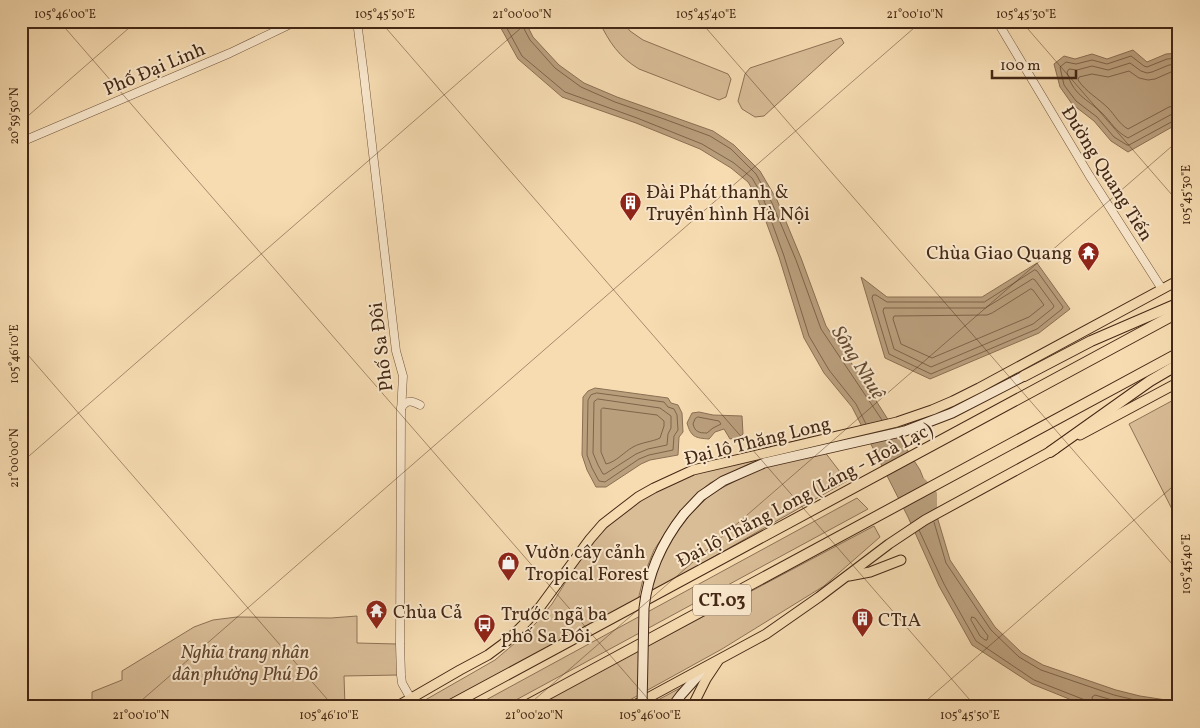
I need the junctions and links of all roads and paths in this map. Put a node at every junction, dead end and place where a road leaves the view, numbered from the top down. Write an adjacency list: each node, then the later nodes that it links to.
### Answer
1 (297, 21): 4 (street, Phố Đại Linh)
2 (357, 21): 15 (street, Phố Sa Đôi)
3 (997, 21): 6 (street, Đường Quang Tiến)
4 (21, 142)
5 (1179, 280): 6 (main road, Đại lộ Thăng Long)
6 (1162, 289): 9 (main road, Đại lộ Thăng Long)
7 (1179, 303): 12 (highway)
8 (1179, 312): 23 (highway, Đại lộ Thăng Long (Láng - Hoà Lạc) / CT.03)
9 (1084, 332): 12 (main road); 21 (main road, Đại lộ Thăng Long)
10 (1179, 353): 24 (highway, CT.03)
11 (1179, 364): 16 (highway)
12 (1024, 376): 26 (main road, Đại lộ Thăng Long, bridge)
13 (1179, 382): 16 (main road)
14 (420, 405): 15 (street)
15 (402, 408): 21 (street, Phố Sa Đôi)
16 (1050, 452): 18 (main road)
17 (901, 560): 18 (main road)
18 (848, 576): 19 (main road)
19 (718, 660): 20 (main road); 28 (main road)
20 (706, 667): 25 (main road); 27 (main road)
21 (411, 699): 22 (main road, Đại lộ Thăng Long)
22 (396, 707)
23 (447, 707)
24 (524, 707)
25 (631, 707)
26 (642, 707)
27 (672, 707)
28 (692, 707)

